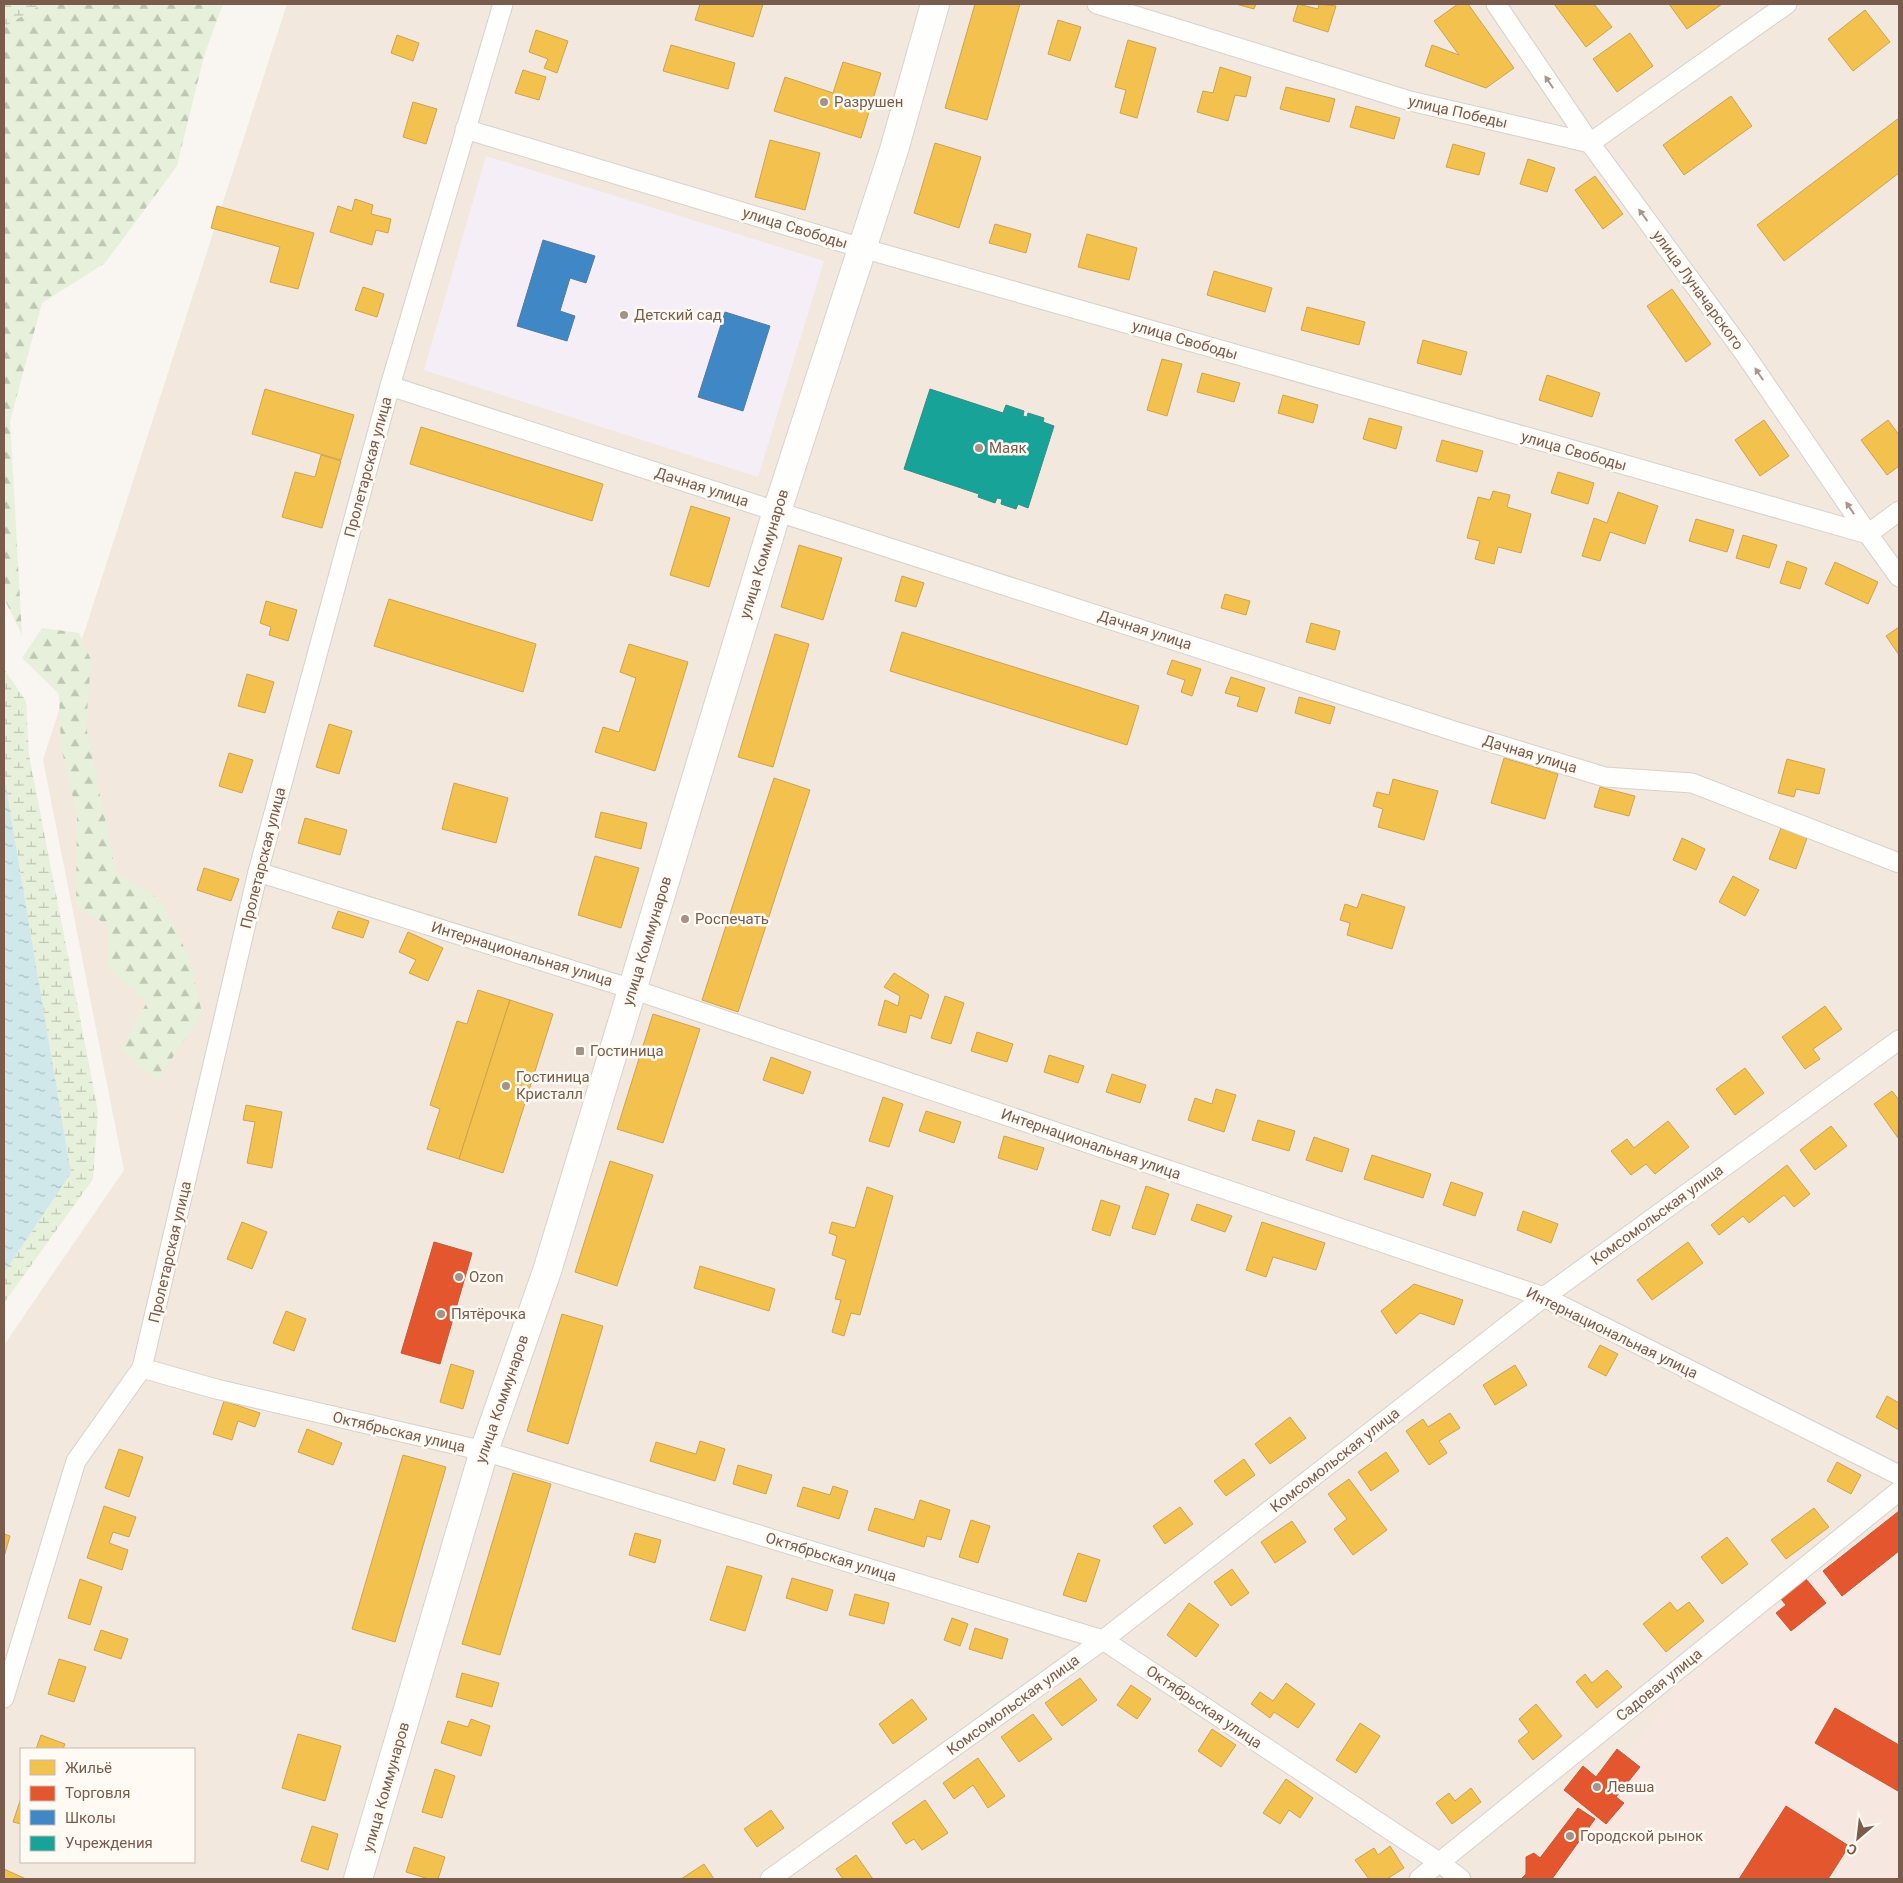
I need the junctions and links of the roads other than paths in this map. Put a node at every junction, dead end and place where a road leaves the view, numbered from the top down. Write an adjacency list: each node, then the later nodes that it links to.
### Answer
1 (503, 4): 6 (street, Пролетарская улица)
2 (935, 4): 8 (main road, улица Коммунаров)
3 (1097, 4): 7 (street, улица Победы)
4 (1496, 4): 7 (street, улица Луначарского, one-way to 4)
5 (1787, 4): 7 (street)
6 (465, 129): 8 (street, улица Свободы); 9 (street, Пролетарская улица)
7 (1590, 143): 12 (street, улица Луначарского, one-way to 7)
8 (862, 248): 10 (main road, улица Коммунаров); 12 (street, улица Свободы)
9 (390, 386): 10 (street, Дачная улица); 15 (street, Пролетарская улица)
10 (777, 511): 14 (street, Дачная улица); 16 (main road, улица Коммунаров)
11 (1899, 511): 12 (street)
12 (1868, 534): 13 (street, улица Луначарского)
13 (1899, 577)
14 (1899, 863)
15 (258, 872): 16 (street, Интернациональная улица); 19 (street, Пролетарская улица)
16 (632, 989): 18 (street, Интернациональная улица); 20 (main road, улица Коммунаров)
17 (1899, 1040): 18 (street, Комсомольская улица)
18 (1544, 1297): 21 (street, Интернациональная улица); 23 (street, Комсомольская улица)
19 (142, 1368): 20 (street, Октябрьская улица); 24 (street, Пролетарская улица)
20 (484, 1451): 23 (street, Октябрьская улица); 26 (main road, улица Коммунаров)
21 (1899, 1475)
22 (1899, 1491): 25 (street, Садовая улица)
23 (1103, 1640): 25 (street, Октябрьская улица); 27 (street, Комсомольская улица)
24 (4, 1698)
25 (1440, 1863): 28 (street, Садовая улица); 29 (street, Октябрьская улица)
26 (358, 1879)
27 (770, 1879)
28 (1419, 1879)
29 (1461, 1879)

